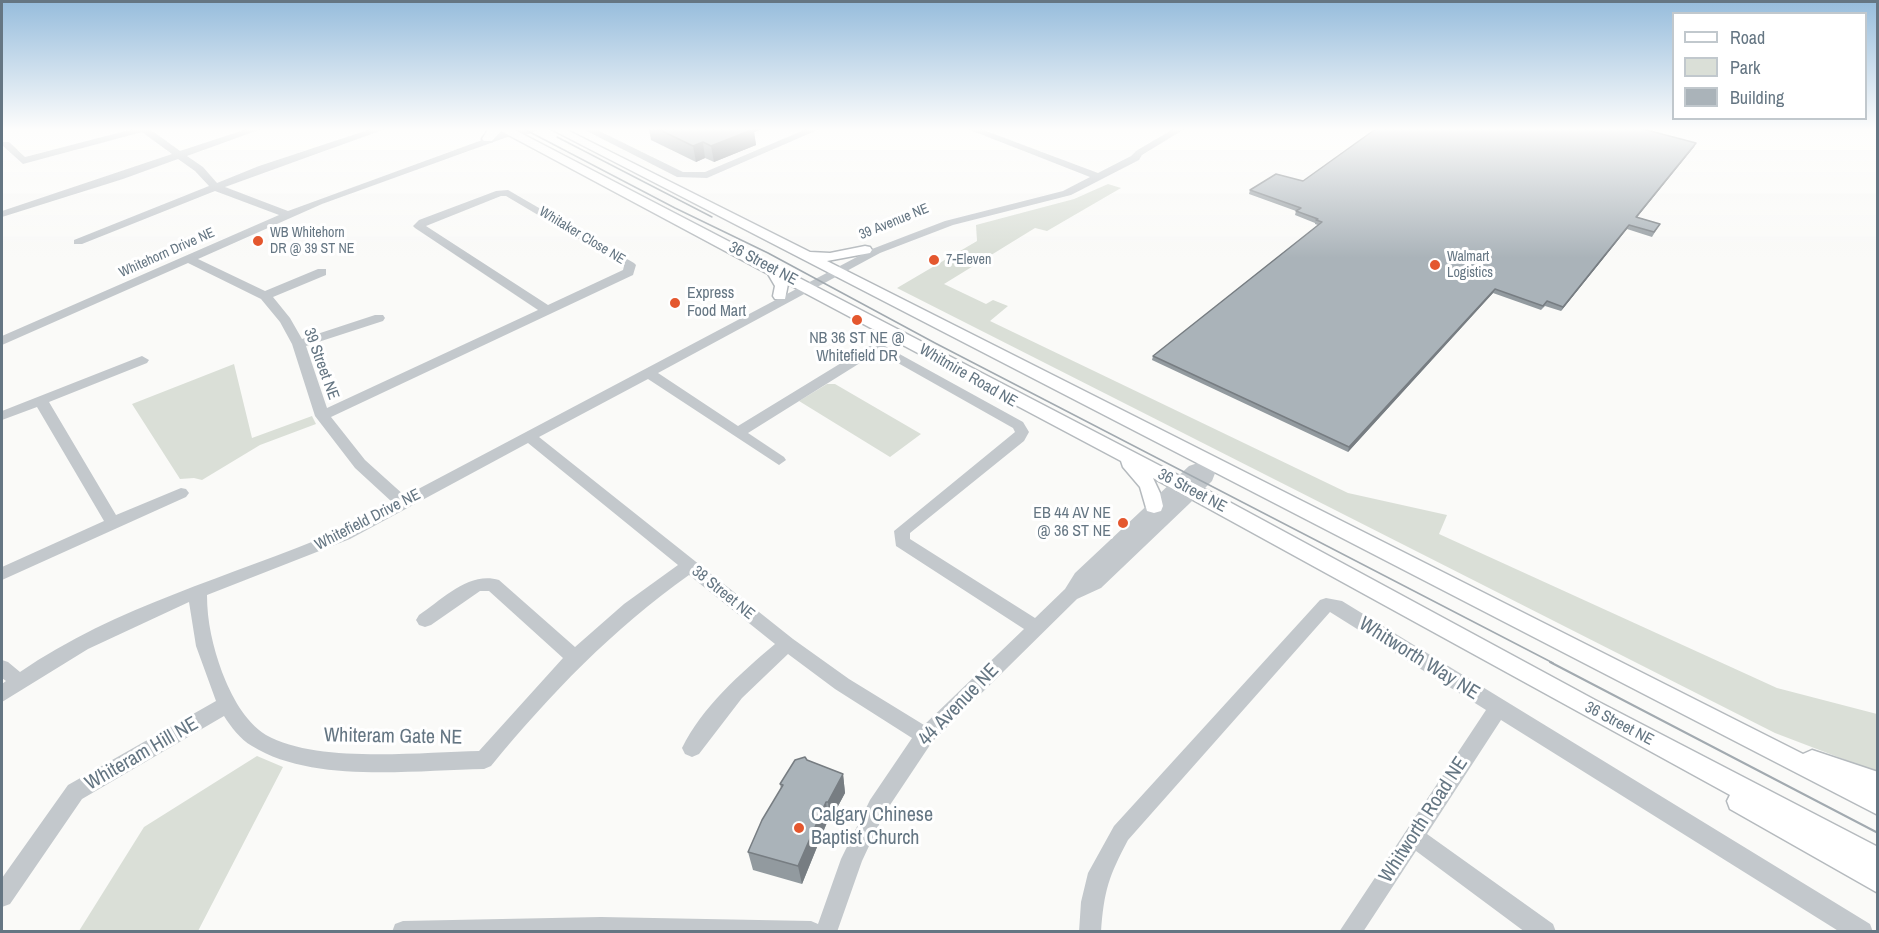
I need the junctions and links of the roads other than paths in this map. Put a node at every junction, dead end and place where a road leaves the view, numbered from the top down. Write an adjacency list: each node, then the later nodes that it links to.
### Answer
1 (133, 172): 15 (street)
2 (200, 172): 13 (street)
3 (259, 172): 13 (street)
4 (402, 172): 14 (street, Whitehorn Drive NE)
5 (403, 172): 14 (street, Whitehorn Drive NE)
6 (590, 172): 21 (main road, 36 Street NE)
7 (640, 172): 19 (main road, 36 Street NE)
8 (674, 172): 9 (street)
9 (715, 172)
10 (1085, 172): 12 (street)
11 (1102, 172): 12 (street, 39 Avenue NE)
12 (1094, 175): 18 (street, 39 Avenue NE)
13 (215, 187): 16 (street); 17 (street)
14 (344, 193): 16 (street, Whitehorn Drive NE)
15 (2, 214)
16 (288, 215): 20 (street, Whitehorn Drive NE)
17 (78, 242)
18 (865, 254): 19 (main road); 22 (street, 39 Avenue NE); 27 (main road)
19 (804, 256): 22 (main road, 36 Street NE)
20 (190, 260): 25 (street, 39 Street NE); 31 (street, Whitehorn Drive NE)
21 (773, 269): 24 (main road, 36 Street NE); 26 (main road)
22 (834, 271): 24 (street, 39 Avenue NE); 27 (main road, 36 Street NE)
23 (322, 272): 25 (street)
24 (805, 286): 26 (street, Whitefield Drive NE); 30 (street, Whitefield Drive NE); 40 (main road, 36 Street NE)
25 (265, 296): 32 (street, 39 Street NE)
26 (780, 296): 30 (street, Whitefield Drive NE)
27 (893, 301): 42 (main road, 36 Street NE)
28 (547, 310): 28 (street, Whitaker Close NE); 37 (street, Whitaker Close NE)
29 (378, 318): 32 (street)
30 (728, 328): 34 (street, Whitefield Drive NE)
31 (2, 341)
32 (299, 344): 37 (street, 39 Street NE)
33 (142, 360): 35 (street)
34 (647, 372): 38 (street); 39 (street, Whitefield Drive NE)
35 (41, 401): 36 (street); 47 (street)
36 (2, 416)
37 (322, 416): 45 (street, 39 Street NE)
38 (739, 432): 41 (street); 53 (street, Whitmire Road NE)
39 (529, 437): 45 (street, Whitefield Drive NE); 48 (street, 38 Street NE)
40 (1114, 450): 43 (main road, 36 Street NE); 46 (main road)
41 (779, 460)
42 (1212, 463): 43 (street, 44 Avenue NE); 62 (main road, 36 Street NE)
43 (1186, 488): 46 (street, 44 Avenue NE); 51 (street, 44 Avenue NE); 60 (main road, 36 Street NE)
44 (181, 493): 47 (street)
45 (403, 503): 50 (street, Whitefield Drive NE)
46 (1154, 506): 51 (street, 44 Avenue NE)
47 (113, 523): 49 (street)
48 (688, 566): 54 (street, 38 Street NE); 55 (street, Whiteram Gate NE)
49 (2, 574)
50 (198, 592): 57 (street, Whitefield Drive NE); 59 (street, Whiteram Gate NE)
51 (1071, 594): 53 (street, 44 Avenue NE)
52 (426, 620): 55 (street)
53 (1036, 628): 63 (street, 44 Avenue NE)
54 (787, 644): 63 (street, 38 Street NE); 64 (street)
55 (574, 657): 59 (street, Whiteram Gate NE)
56 (2, 667): 57 (street)
57 (18, 681): 58 (street, Whitefield Drive NE)
58 (2, 694)
59 (226, 705): 70 (street, Whiteram Hill NE)
60 (1587, 707): 68 (main road, 36 Street NE); 69 (main road)
61 (1498, 708): 67 (street, Whitworth Road NE); 75 (street, Whitworth Way NE); 78 (street, Whitworth Way NE)
62 (1740, 733): 65 (main road); 66 (main road, 36 Street NE)
63 (926, 736): 74 (street, 44 Avenue NE)
64 (692, 748)
65 (1878, 783)
66 (1878, 804)
67 (1414, 837): 76 (street, Whitworth Road NE); 77 (street)
68 (1878, 861)
69 (1878, 881)
70 (2, 896)
71 (601, 930): 72 (street); 73 (street)
72 (404, 932)
73 (811, 932)
74 (826, 932)
75 (1090, 932)
76 (1350, 932)
77 (1545, 932)
78 (1862, 932)

